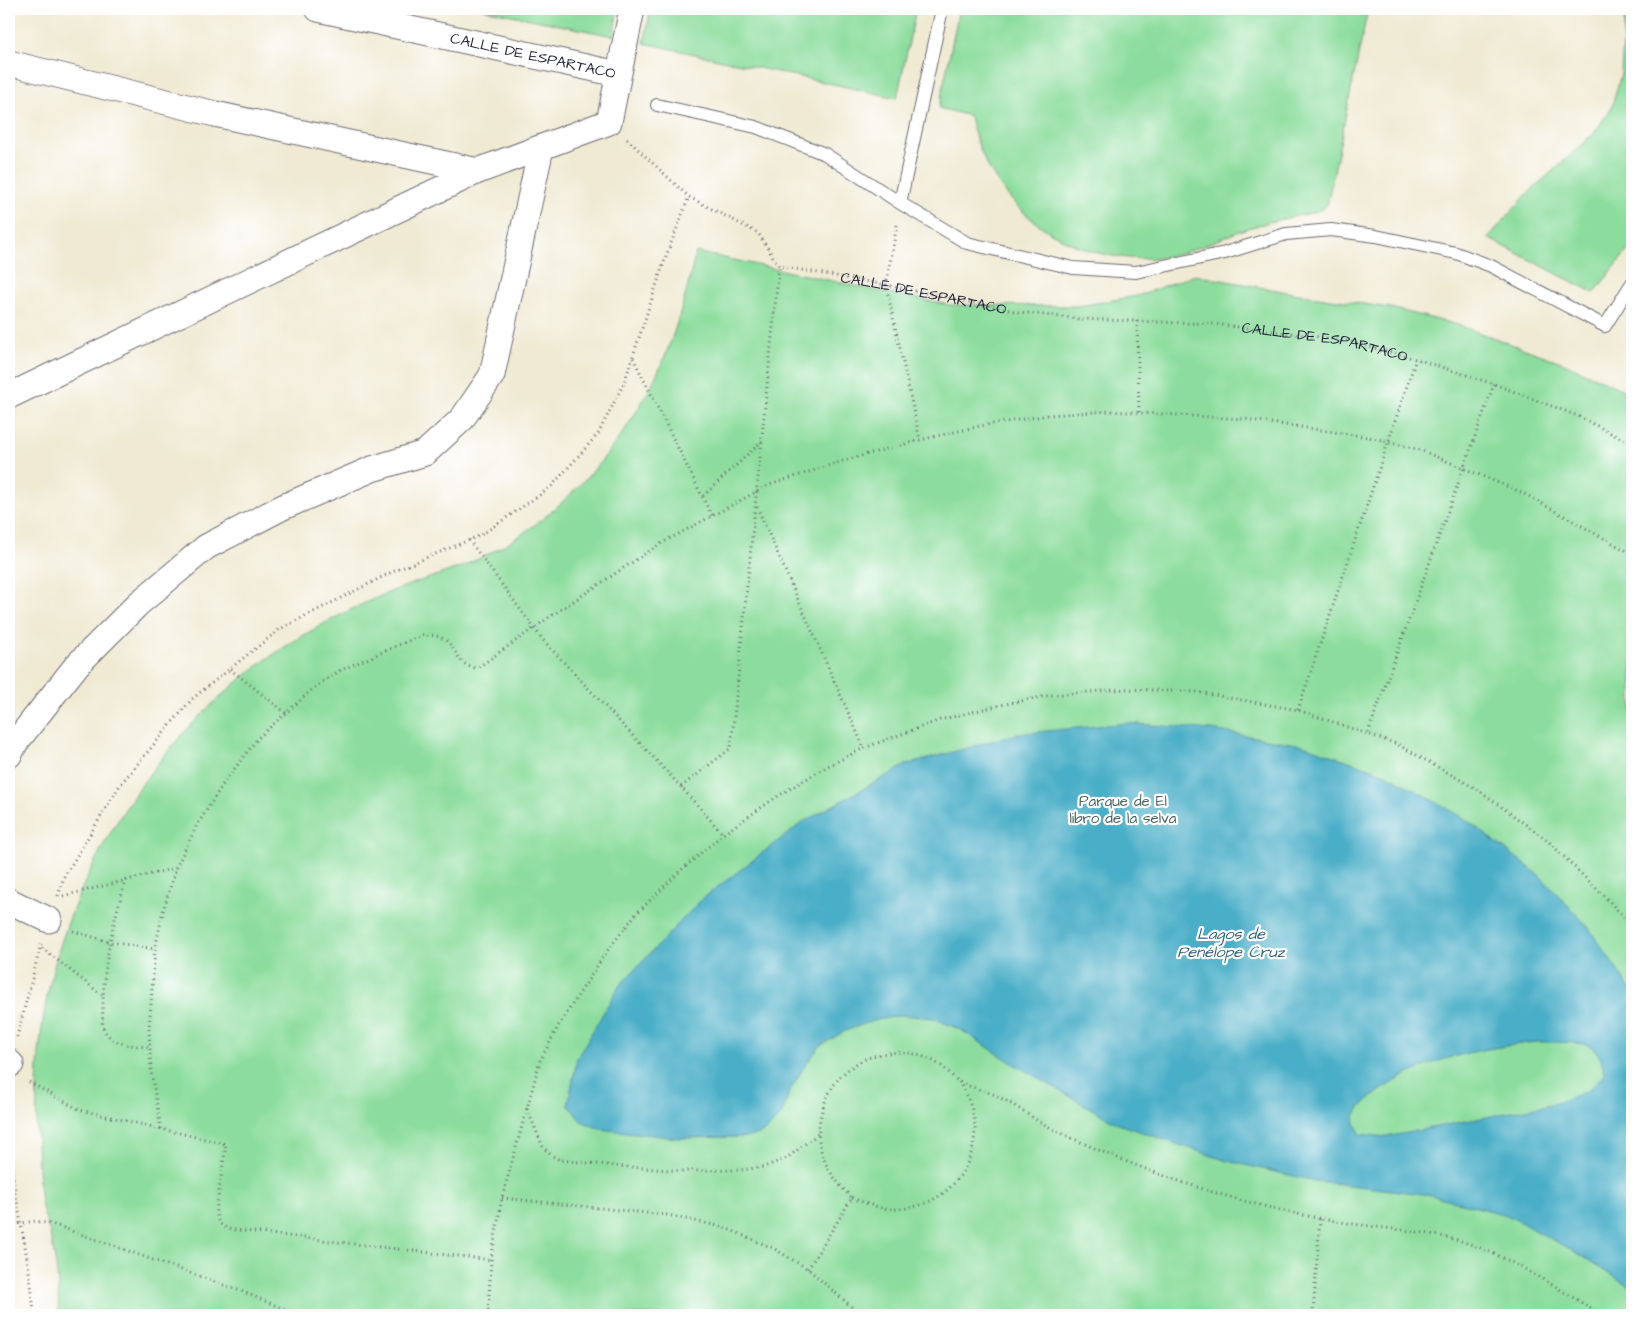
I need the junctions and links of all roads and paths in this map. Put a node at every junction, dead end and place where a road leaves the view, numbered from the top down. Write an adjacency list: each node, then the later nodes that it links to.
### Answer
1 (318, 9): 5 (street, CALLE DE ESPARTACO)
2 (632, 9): 5 (street)
3 (942, 9): 11 (lane)
4 (9, 63): 9 (street)
5 (618, 74): 7 (street, CALLE DE ESPARTACO)
6 (657, 105): 11 (lane)
7 (609, 122): 8 (street); 10 (path)
8 (541, 148): 9 (street); 38 (street)
9 (478, 171): 19 (street)
10 (689, 197): 12 (path); 16 (path)
11 (900, 203): 13 (lane); 14 (path)
12 (778, 266): 14 (path, CALLE DE ESPARTACO); 22 (path)
13 (1632, 283)
14 (886, 285): 15 (path, CALLE DE ESPARTACO); 21 (path)
15 (1137, 321): 17 (path, CALLE DE ESPARTACO); 20 (path)
16 (633, 357): 27 (path); 30 (path)
17 (1416, 359): 18 (path, CALLE DE ESPARTACO); 23 (path)
18 (1494, 384): 24 (path, CALLE DE ESPARTACO); 25 (path)
19 (9, 396)
20 (1139, 413): 21 (path); 23 (path)
21 (920, 440): 26 (path)
22 (762, 441): 26 (path); 27 (path)
23 (1388, 442): 25 (path); 34 (path)
24 (1632, 444)
25 (1464, 467): 31 (path); 36 (path)
26 (757, 491): 28 (path); 29 (path)
27 (703, 496): 29 (path)
28 (756, 504): 37 (path); 39 (path)
29 (712, 516): 32 (path)
30 (469, 540): 32 (path); 33 (path)
31 (1632, 554)
32 (534, 628): 35 (path); 39 (path)
33 (230, 669): 35 (path); 42 (path)
34 (1298, 710): 36 (path); 37 (path)
35 (286, 713): 41 (path)
36 (1368, 732): 45 (path)
37 (864, 748): 40 (path)
38 (9, 755)
39 (682, 786): 40 (path)
40 (723, 834): 53 (path)
41 (176, 868): 42 (path); 48 (path)
42 (126, 880): 46 (path)
43 (9, 901): 44 (street)
44 (49, 922): 46 (path); 47 (path)
45 (1632, 927)
46 (110, 942): 48 (path); 49 (path)
47 (40, 946): 49 (path); 51 (path)
48 (155, 949): 50 (path)
49 (103, 995): 50 (path)
50 (150, 1047): 54 (path)
51 (16, 1069): 54 (path)
52 (958, 1081): 55 (path); 58 (path); 59 (path)
53 (527, 1108): 55 (path); 57 (path)
54 (161, 1129): 62 (path)
55 (818, 1133): 58 (path)
56 (9, 1138): 60 (path)
57 (502, 1198): 62 (path); 63 (path)
58 (852, 1198): 63 (path)
59 (1320, 1219): 68 (path); 69 (path)
60 (21, 1222): 61 (path); 64 (path); 65 (path)
61 (9, 1225)
62 (491, 1260): 66 (path)
63 (808, 1269): 67 (path)
64 (34, 1315)
65 (298, 1315)
66 (488, 1315)
67 (861, 1315)
68 (1313, 1315)
69 (1602, 1315)

